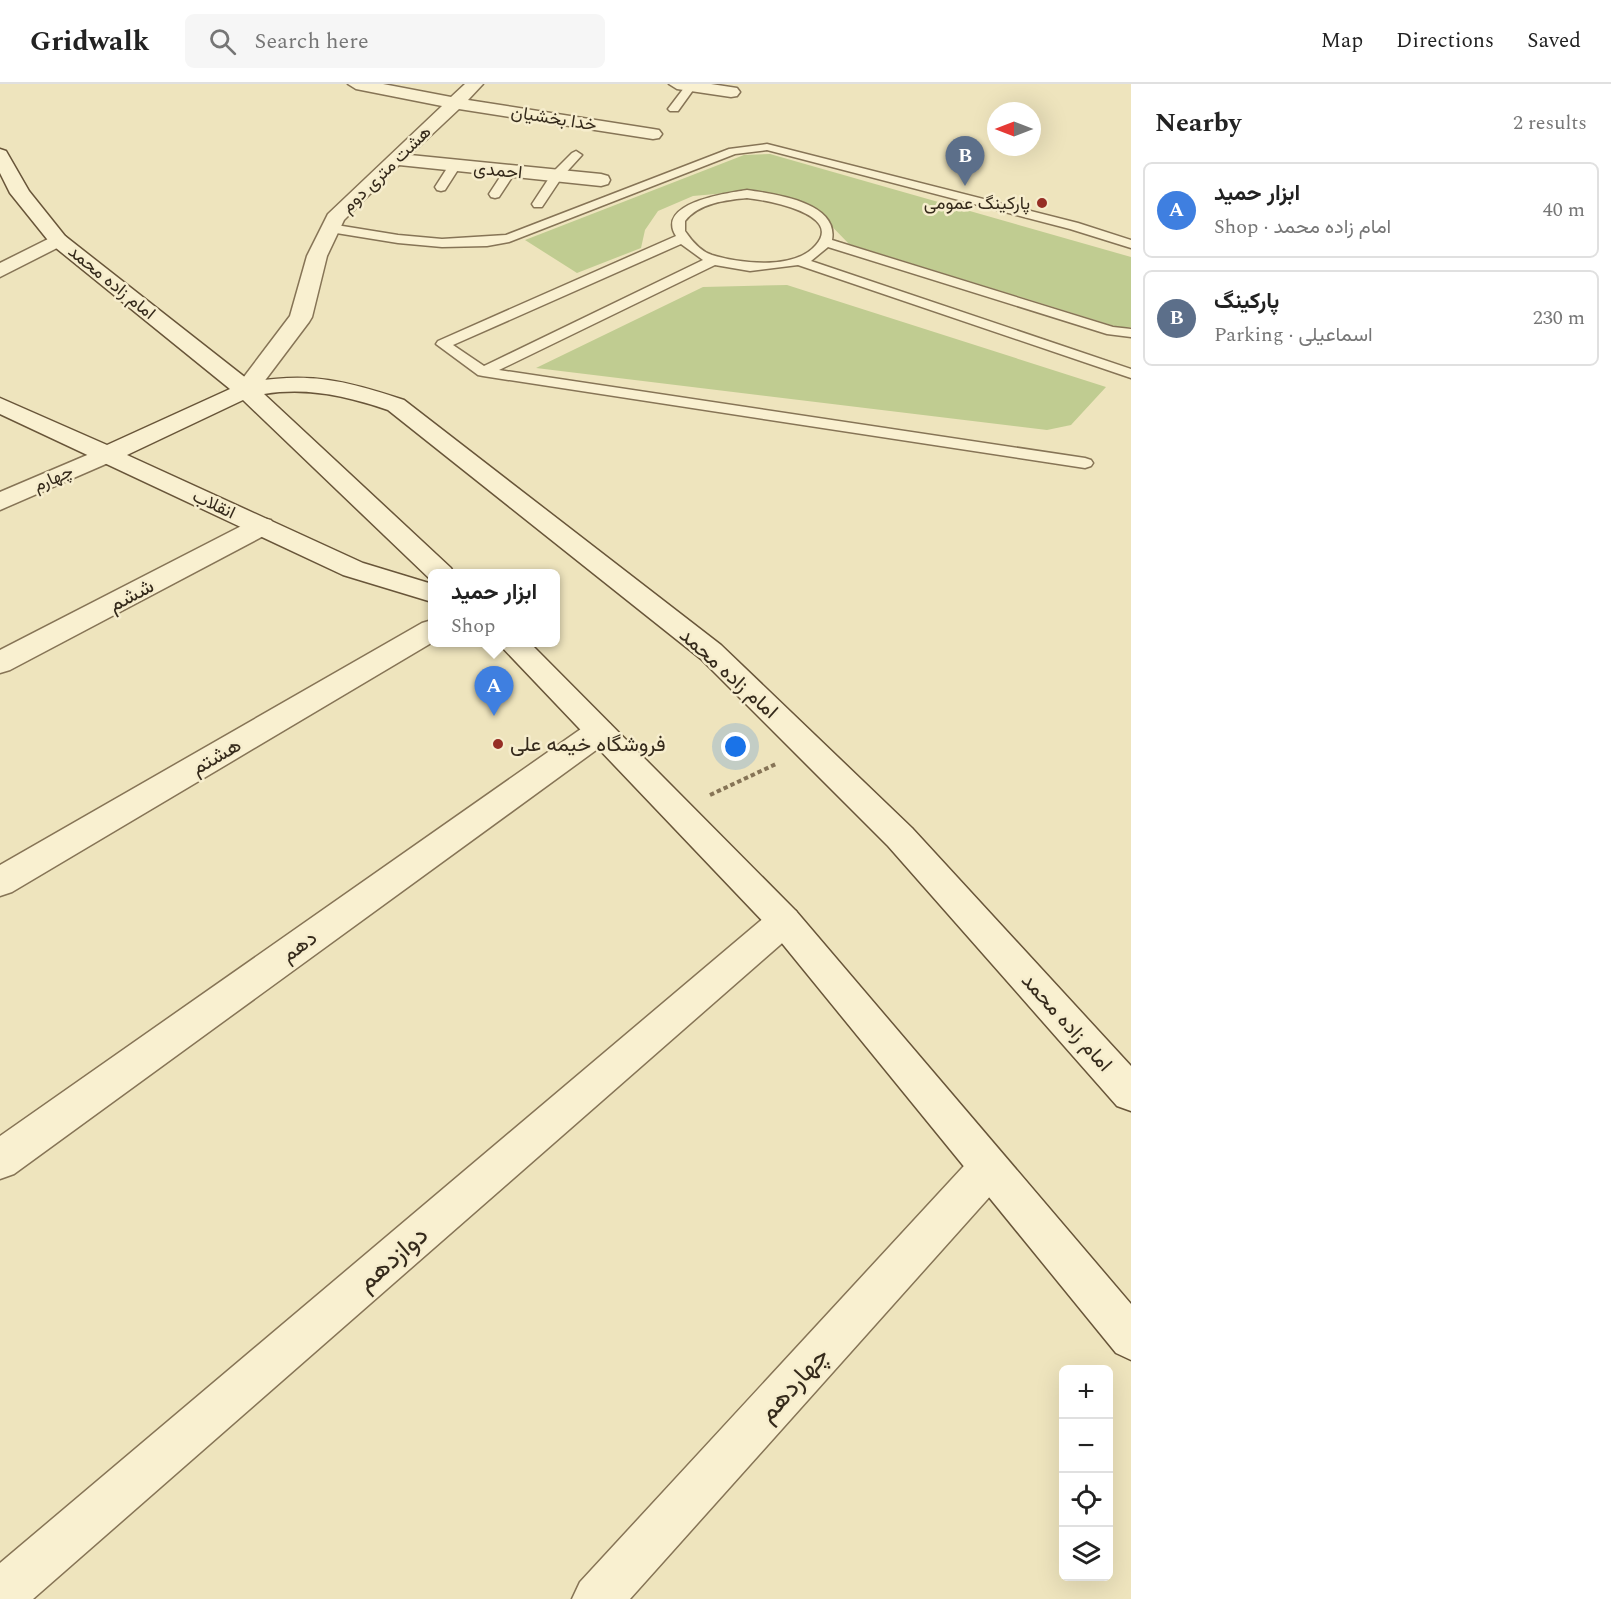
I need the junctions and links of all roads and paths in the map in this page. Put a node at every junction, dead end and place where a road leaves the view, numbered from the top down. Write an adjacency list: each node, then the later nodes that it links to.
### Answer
1 (356, 84): 5 (street, خدا بخشیان)
2 (475, 84): 5 (street, هشت متری دوم)
3 (684, 85): 4 (street); 6 (lane)
4 (721, 88)
5 (455, 103): 7 (street, خدا بخشیان); 10 (street, هشت متری دوم)
6 (674, 109)
7 (654, 134)
8 (0, 155): 20 (street, امام زاده محمد)
9 (576, 156): 13 (lane)
10 (395, 159): 11 (street, احمدی); 18 (street, هشت متری دوم)
11 (455, 165): 12 (street, احمدی); 15 (lane)
12 (510, 171): 13 (street, احمدی); 16 (lane)
13 (557, 175): 14 (street, احمدی); 17 (lane)
14 (602, 180)
15 (441, 187)
16 (495, 194)
17 (538, 204)
18 (330, 228): 22 (lane); 29 (street, هشت متری دوم)
19 (683, 238): 21 (lane); 23 (lane); 27 (lane)
20 (58, 240): 25 (street); 29 (street, امام زاده محمد)
21 (825, 242): 24 (lane); 26 (lane)
22 (1131, 244)
23 (716, 259): 24 (lane); 27 (lane)
24 (799, 261): 28 (lane)
25 (0, 271)
26 (1131, 333)
27 (483, 372): 32 (lane)
28 (1131, 374)
29 (246, 390): 31 (street, چهارم); 35 (street, امام زاده محمد); 41 (street, امام زاده محمد)
30 (0, 405): 31 (street, انقلاب)
31 (106, 454): 33 (street, چهارم); 34 (street, انقلاب)
32 (1086, 463)
33 (0, 502)
34 (262, 526): 36 (street, انقلاب); 39 (street, ششم)
35 (437, 569)
36 (428, 592)
37 (428, 632): 43 (street, هشتم)
38 (516, 647): 40 (street)
39 (0, 663)
40 (599, 732): 42 (street); 46 (street, دهم)
41 (810, 748): 42 (path); 45 (street, امام زاده محمد)
42 (676, 811): 44 (street)
43 (0, 882)
44 (784, 921): 47 (street); 49 (street, دوازدهم)
45 (1131, 1093)
46 (0, 1160)
47 (988, 1169): 48 (street); 50 (street, چهاردهم)
48 (1131, 1338)
49 (0, 1595)
50 (597, 1599)

